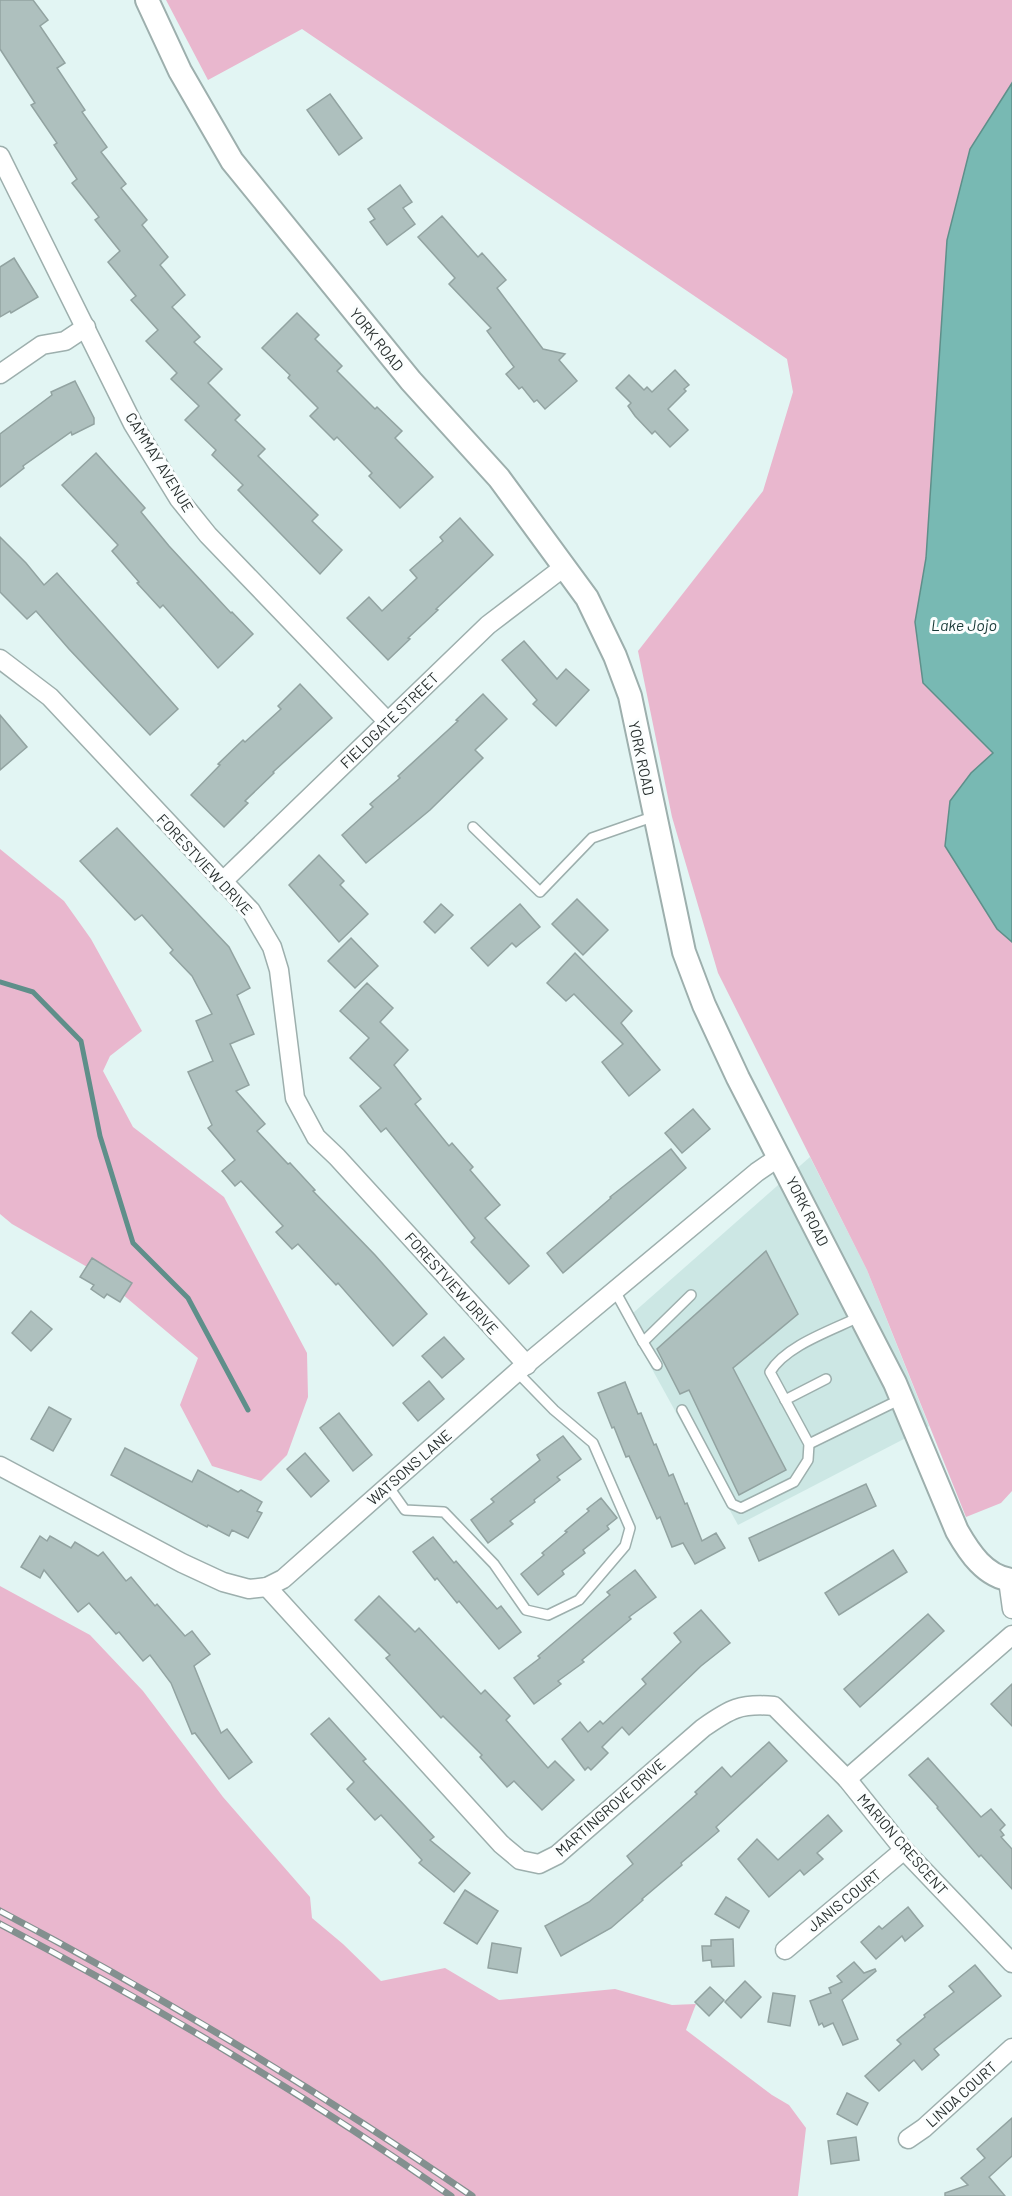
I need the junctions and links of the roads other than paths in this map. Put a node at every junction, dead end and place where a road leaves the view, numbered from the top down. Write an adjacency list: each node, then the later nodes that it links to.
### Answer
1 (147, 0): 5 (street, YORK ROAD)
2 (0, 156): 3 (street, CAMMAY AVENUE)
3 (86, 327): 4 (street); 7 (street, CAMMAY AVENUE)
4 (0, 374)
5 (564, 567): 7 (street, FIELDGATE STREET); 8 (street, YORK ROAD)
6 (0, 659): 10 (street, FORESTVIEW DRIVE)
7 (387, 721): 10 (street, FIELDGATE STREET)
8 (655, 816): 9 (lane); 11 (street, YORK ROAD)
9 (473, 826)
10 (222, 882): 17 (street, FORESTVIEW DRIVE)
11 (779, 1157): 12 (street, WATSONS LANE); 14 (street, YORK ROAD)
12 (615, 1291): 15 (lane); 17 (street, WATSONS LANE)
13 (691, 1295): 15 (lane)
14 (861, 1316): 19 (street, YORK ROAD); 20 (lane)
15 (643, 1342): 16 (lane)
16 (657, 1365)
17 (522, 1369): 24 (street, WATSONS LANE); 24 (lane)
18 (826, 1379): 20 (lane)
19 (901, 1399): 22 (lane); 25 (street, YORK ROAD)
20 (785, 1400): 22 (lane)
21 (682, 1410): 22 (lane)
22 (809, 1444)
23 (0, 1466): 26 (street)
24 (388, 1486): 26 (street, WATSONS LANE)
25 (1010, 1580): 27 (street)
26 (267, 1587): 29 (street, MARTINGROVE DRIVE)
27 (1012, 1609)
28 (1012, 1635): 29 (street, MARION CRESCENT)
29 (847, 1779): 30 (street, MARION CRESCENT)
30 (904, 1850): 31 (street, JANIS COURT); 32 (street, MARION CRESCENT)
31 (786, 1950)
32 (1012, 1963)
33 (1012, 2048): 34 (street, LINDA COURT)
34 (908, 2139)

